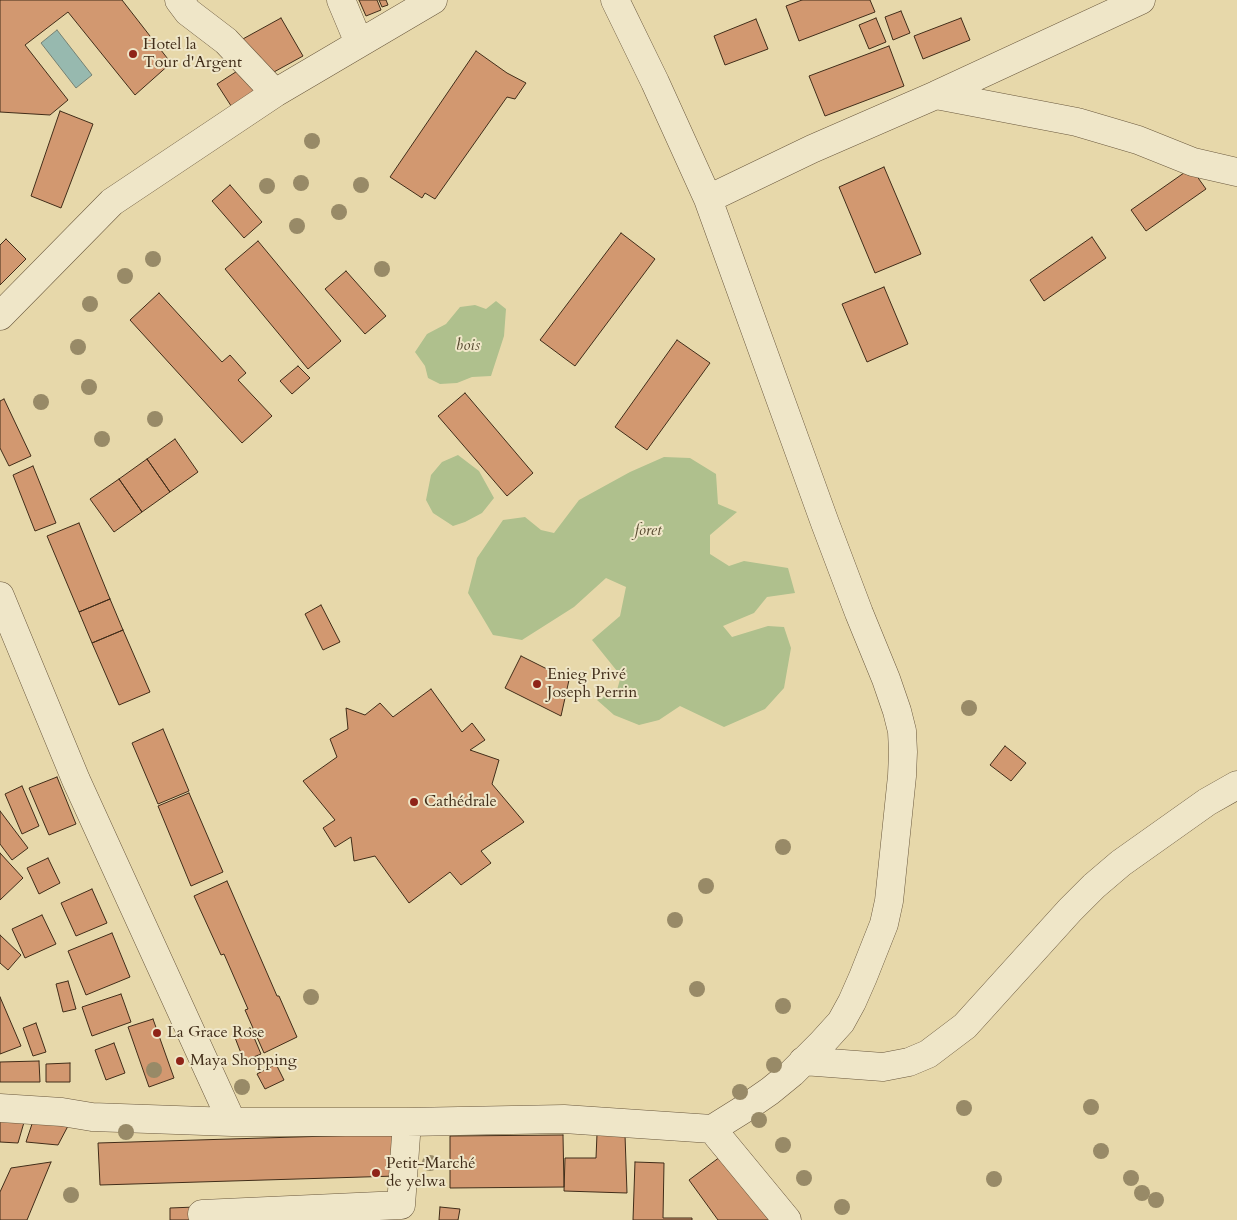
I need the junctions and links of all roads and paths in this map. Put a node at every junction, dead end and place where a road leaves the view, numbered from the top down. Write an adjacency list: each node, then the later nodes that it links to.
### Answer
1 (179, 0): 7 (street)
2 (341, 0): 6 (street)
3 (433, 0): 6 (street)
4 (614, 0): 10 (street)
5 (1141, 0): 8 (street)
6 (359, 43): 7 (street)
7 (275, 93): 11 (street)
8 (936, 95): 9 (street); 10 (street)
9 (1237, 172)
10 (708, 199): 14 (street)
11 (0, 316)
12 (0, 596): 16 (street)
13 (1237, 785): 14 (street)
14 (803, 1061): 18 (street)
15 (0, 1108): 16 (street)
16 (232, 1122): 17 (street)
17 (407, 1122): 18 (street); 19 (street)
18 (712, 1129): 21 (street)
19 (401, 1213): 20 (street)
20 (202, 1214)
21 (787, 1220)

